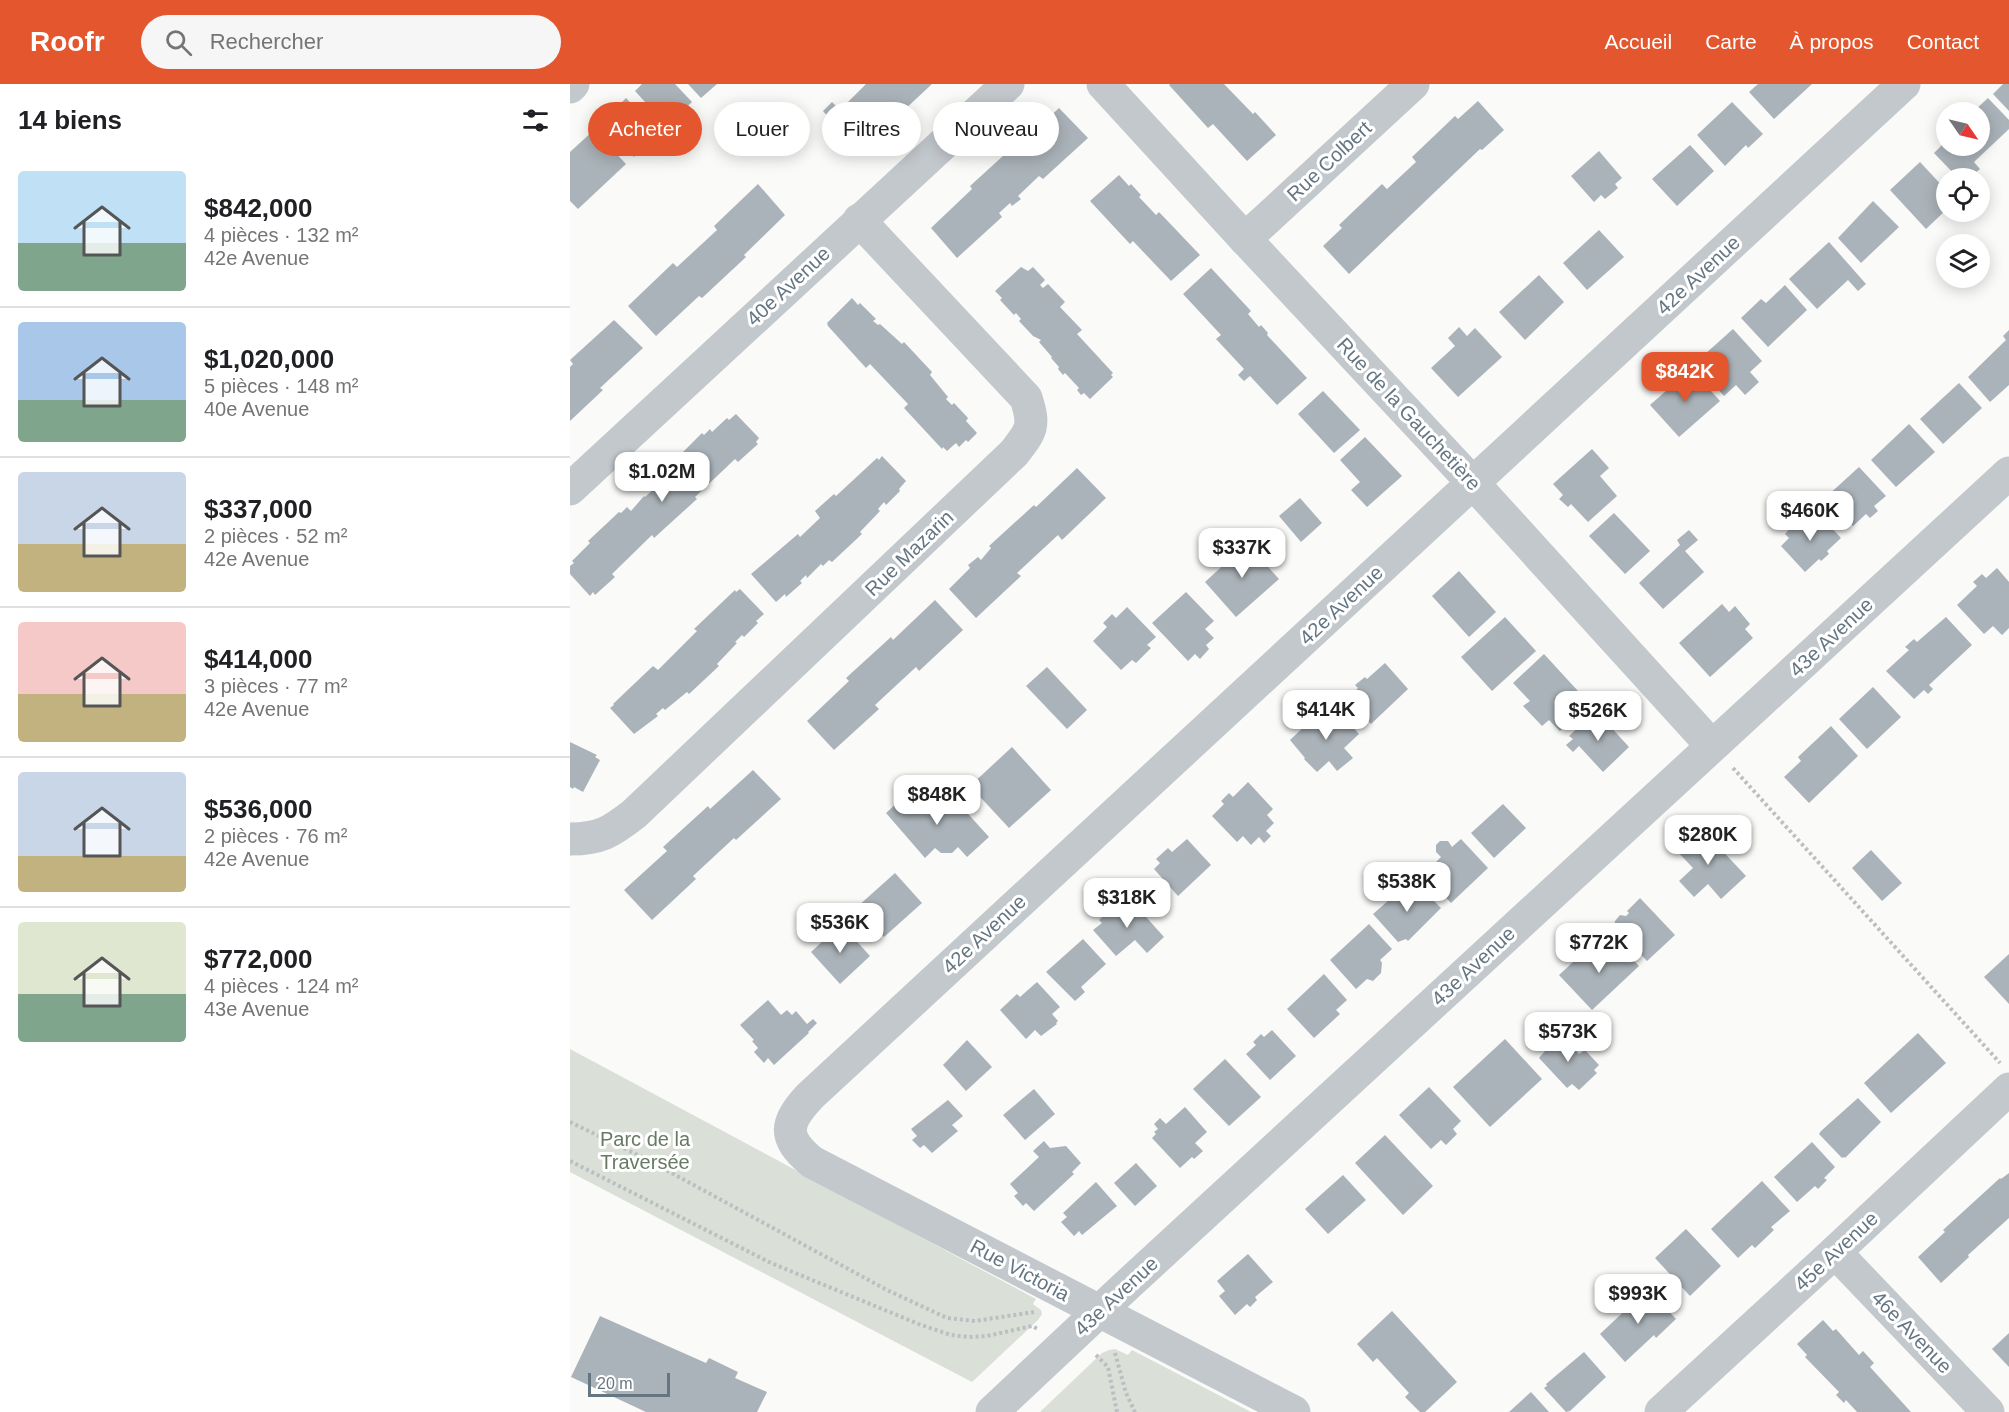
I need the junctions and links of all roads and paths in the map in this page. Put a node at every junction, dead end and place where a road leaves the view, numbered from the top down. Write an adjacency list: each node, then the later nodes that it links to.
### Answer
1 (573, 84): 6 (street)
2 (1008, 84): 7 (street, 40e Avenue)
3 (1103, 84): 8 (street, Rue de la Gauchetière)
4 (1413, 84): 8 (street, Rue Colbert)
5 (1904, 84): 10 (street, 42e Avenue)
6 (570, 87)
7 (860, 220): 11 (street, 40e Avenue); 13 (street, Rue Mazarin)
8 (1245, 239): 10 (street, Rue de la Gauchetière)
9 (2009, 473): 12 (street, 43e Avenue)
10 (1473, 483): 12 (street, Rue de la Gauchetière); 16 (street, 42e Avenue)
11 (570, 489)
12 (1712, 746): 14 (path); 19 (street, 43e Avenue)
13 (570, 838)
14 (2005, 1076): 18 (street, 45e Avenue)
15 (570, 1122): 20 (path)
16 (790, 1132): 19 (street, Rue Victoria)
17 (570, 1161): 21 (path)
18 (1835, 1252): 27 (street, 45e Avenue); 28 (street, 46e Avenue)
19 (1099, 1311): 21 (street, 43e Avenue); 26 (street, Rue Victoria)
20 (1036, 1312)
21 (1067, 1342): 23 (street, 43e Avenue); 24 (path)
22 (1112, 1348): 25 (path)
23 (992, 1412)
24 (1117, 1412)
25 (1135, 1412)
26 (1294, 1412)
27 (1661, 1412)
28 (1988, 1412)

